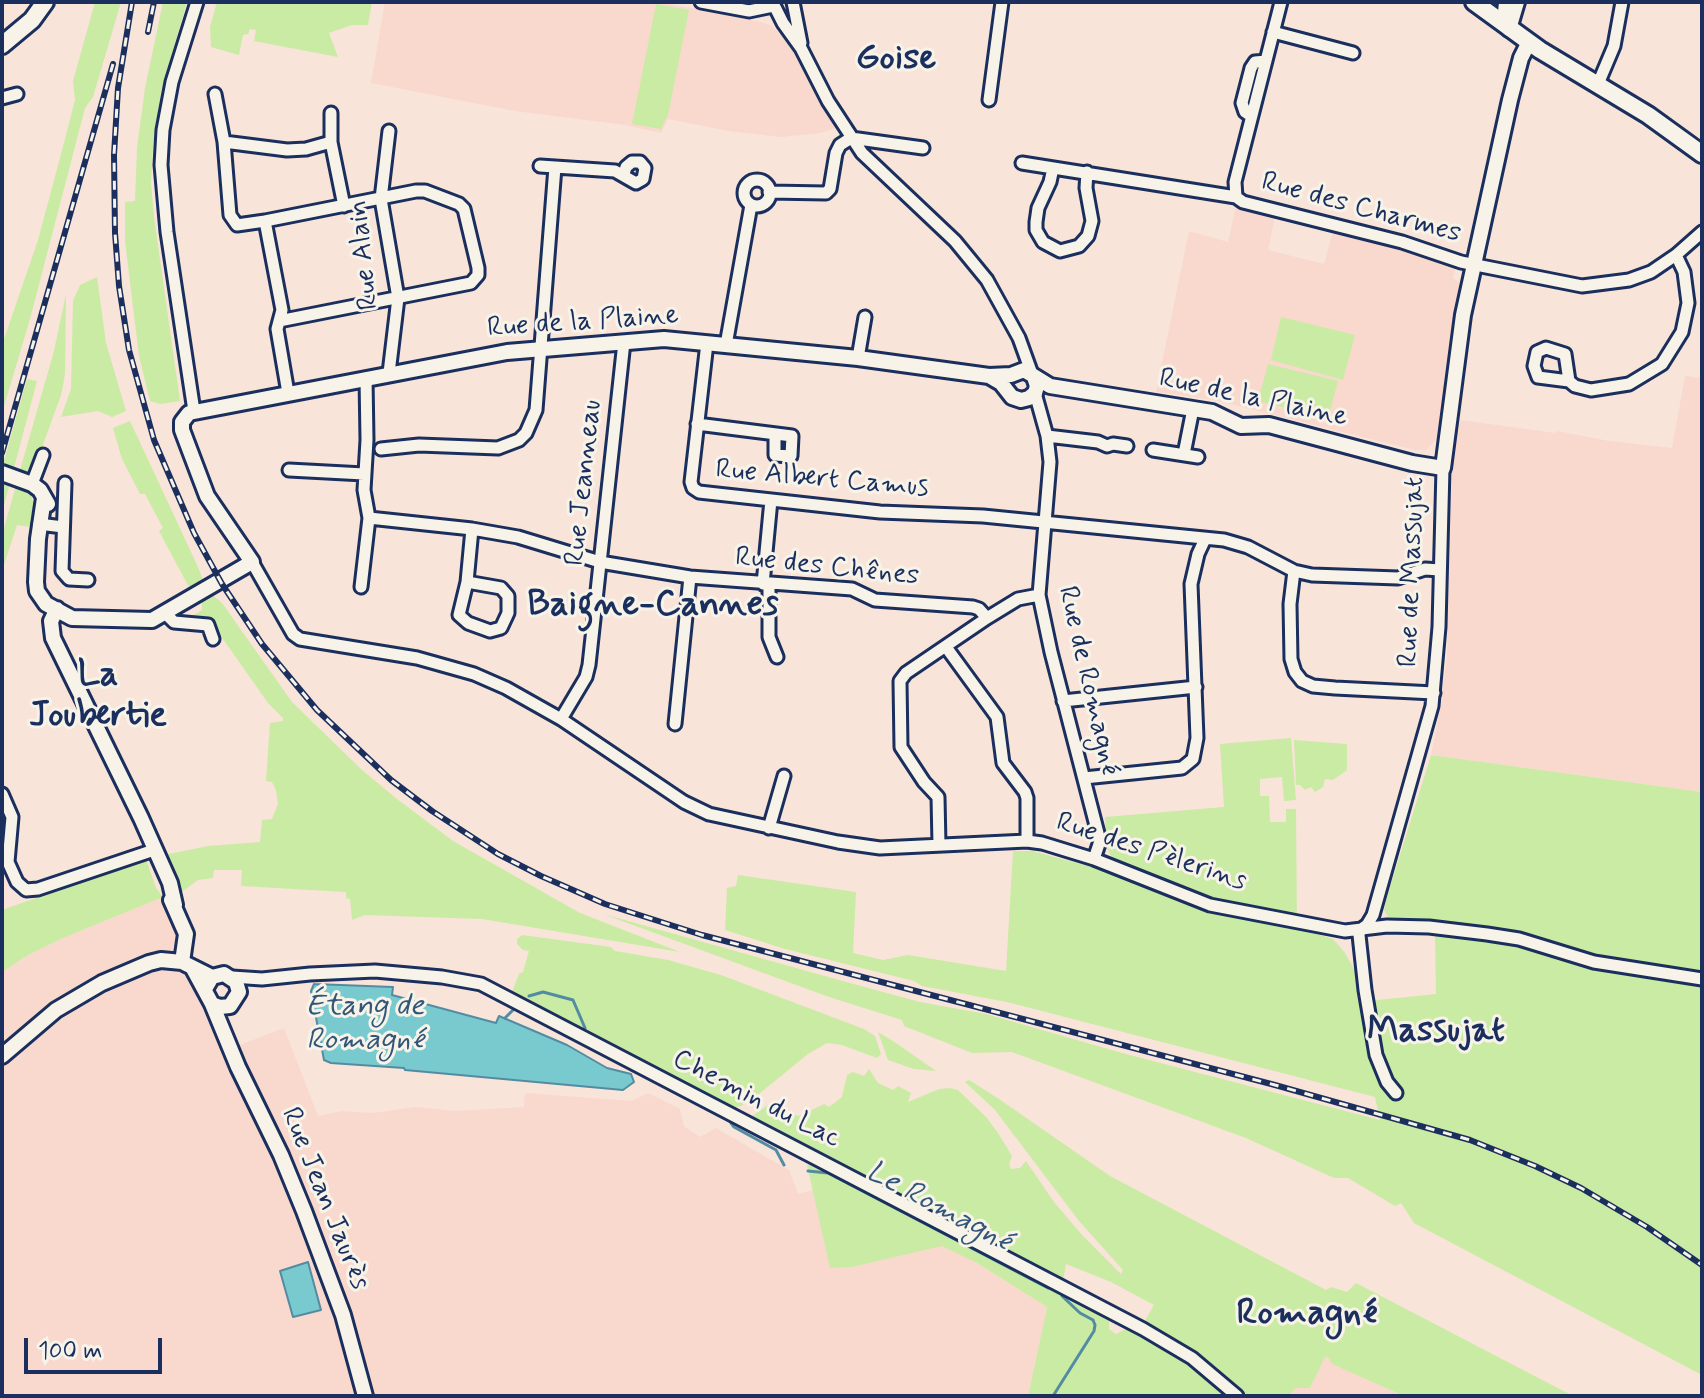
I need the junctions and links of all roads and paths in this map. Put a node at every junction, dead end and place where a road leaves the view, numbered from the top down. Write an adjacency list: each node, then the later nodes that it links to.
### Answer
1 (45, 2): 17 (main road)
2 (197, 2): 64 (street)
3 (701, 2): 13 (street)
4 (755, 2): 13 (street)
5 (793, 2): 12 (street); 18 (street, Rue de Romagné)
6 (1002, 2): 24 (street)
7 (1281, 2): 15 (street)
8 (1474, 2): 14 (main road)
9 (1506, 2): 14 (street)
10 (1517, 2): 14 (street)
11 (1622, 2): 20 (street)
12 (773, 5): 13 (street); 18 (street, Rue de Romagné)
13 (736, 9)
14 (1507, 27): 16 (main road)
15 (1273, 32): 19 (street); 39 (street)
16 (1529, 42): 20 (main road); 46 (street, Rue de Massujat)
17 (2, 45)
18 (801, 48): 27 (street, Rue de Romagné)
19 (1353, 53)
20 (1598, 84): 31 (main road)
21 (17, 94): 23 (street)
22 (215, 94): 28 (street)
23 (2, 98)
24 (989, 100)
25 (331, 113): 29 (street)
26 (389, 131): 40 (street, Rue Alain)
27 (851, 138): 30 (street); 38 (street); 50 (street, Rue de Romagné)
28 (224, 142): 29 (street); 43 (street)
29 (331, 142): 42 (street)
30 (923, 148)
31 (1702, 154)
32 (1022, 163): 35 (street, Rue des Charmes)
33 (540, 166): 34 (street)
34 (555, 167): 37 (street); 54 (street)
35 (1053, 168): 36 (street, Rue des Charmes); 36 (street)
36 (1087, 172): 39 (street, Rue des Charmes)
37 (624, 174)
38 (769, 192): 41 (street); 41 (street)
39 (1236, 197): 46 (street, Rue des Charmes)
40 (381, 199): 42 (street); 47 (street, Rue Alain); 47 (street)
41 (751, 205): 53 (street)
42 (344, 206): 43 (street)
43 (265, 221): 49 (street)
44 (1702, 232): 45 (street, Rue des Charmes)
45 (1676, 255): 46 (street, Rue des Charmes); 59 (street)
46 (1474, 265): 75 (street, Rue de Massujat)
47 (398, 298): 49 (street); 56 (street, Rue Alain)
48 (865, 317): 55 (street)
49 (279, 321): 61 (street)
50 (1013, 330): 58 (street, Rue de Romagné); 60 (street, Rue de Romagné)
51 (624, 342): 52 (street, Rue de la Plaine); 54 (street, Rue de la Plaine); 89 (street, Rue Jeanneau)
52 (707, 343): 53 (street, Rue de la Plaine); 66 (street, Rue Albert Camus)
53 (726, 345): 55 (street, Rue de la Plaine)
54 (542, 348): 56 (street, Rue de la Plaine); 70 (street)
55 (858, 358): 58 (street, Rue de la Plaine)
56 (389, 373): 57 (street, Rue de la Plaine)
57 (366, 378): 61 (street, Rue de la Plaine); 78 (street)
58 (1011, 379): 60 (street); 62 (street)
59 (1569, 381)
60 (1038, 384): 62 (street); 63 (street, Rue de la Plaine); 65 (street, Rue de Romagné)
61 (288, 393): 64 (street, Rue de la Plaine)
62 (1021, 400): 65 (street)
63 (1193, 409): 72 (street); 75 (street, Rue de la Plaine)
64 (190, 414): 88 (street)
65 (1042, 416): 68 (street, Rue de Romagné)
66 (697, 424): 67 (street); 81 (street, Rue Albert Camus)
67 (775, 434)
68 (1047, 436): 69 (street); 83 (street, Rue de Romagné)
69 (1127, 446)
70 (381, 449)
71 (1153, 450): 72 (street)
72 (1184, 454): 74 (street)
73 (43, 455): 80 (street)
74 (1198, 457)
75 (1443, 468): 90 (street, Rue de Massujat)
76 (289, 470): 78 (street)
77 (2, 473): 80 (street)
78 (364, 474): 82 (street)
79 (65, 483): 85 (street)
80 (32, 484): 84 (street)
81 (771, 500): 83 (street, Rue Albert Camus); 95 (street)
82 (369, 518): 86 (street, Rue des Chênes); 96 (street)
83 (1046, 521): 87 (street, Rue Albert Camus); 97 (street, Rue de Romagné)
84 (43, 524): 85 (street); 98 (street)
85 (63, 527): 93 (street)
86 (472, 529): 89 (street, Rue des Chênes); 94 (street)
87 (1205, 539): 91 (street, Rue Albert Camus); 104 (street)
88 (252, 562): 99 (street); 107 (street, Rue des Pèlerins)
89 (600, 562): 92 (street, Rue des Chênes); 107 (street, Rue Jeanneau)
90 (1440, 570): 91 (street, Rue Albert Camus); 105 (street, Rue de Massujat)
91 (1294, 571): 105 (street)
92 (690, 577): 95 (street, Rue des Chênes); 108 (street)
93 (88, 580)
94 (467, 582): 94 (street)
95 (766, 584): 100 (street, Rue des Chênes); 103 (street)
96 (361, 587)
97 (1039, 595): 100 (street); 106 (street, Rue de Romagné)
98 (57, 609): 99 (street); 115 (street)
99 (165, 613): 101 (street)
100 (987, 618): 102 (street)
101 (213, 639)
102 (946, 647): 113 (street); 114 (street)
103 (777, 657)
104 (1196, 687): 106 (street); 110 (street)
105 (1434, 693): 117 (street, Rue de Massujat)
106 (1063, 701): 110 (street, Rue de Romagné)
107 (561, 719): 112 (street, Rue des Pèlerins)
108 (675, 724)
109 (784, 776): 112 (street)
110 (1084, 778): 116 (street, Rue de Romagné)
111 (2, 794): 115 (street)
112 (769, 828): 114 (street, Rue des Pèlerins)
113 (1027, 841): 114 (street, Rue des Pèlerins); 116 (street, Rue des Pèlerins)
114 (939, 845)
115 (156, 854): 118 (street)
116 (1094, 859): 117 (street, Rue des Pèlerins)
117 (1360, 930): 121 (street, Rue des Pèlerins); 126 (street)
118 (187, 964): 122 (street); 125 (street)
119 (232, 977): 120 (street, Chemin du Lac); 122 (street); 123 (street)
120 (262, 979): 123 (street, Chemin du Lac); 128 (street, Chemin du Lac)
121 (1702, 979)
122 (209, 983): 124 (street)
123 (239, 992): 124 (street)
124 (219, 1006): 127 (street, Rue Jean Jaurès)
125 (2, 1056)
126 (1396, 1093)
127 (365, 1396)
128 (1237, 1396)

